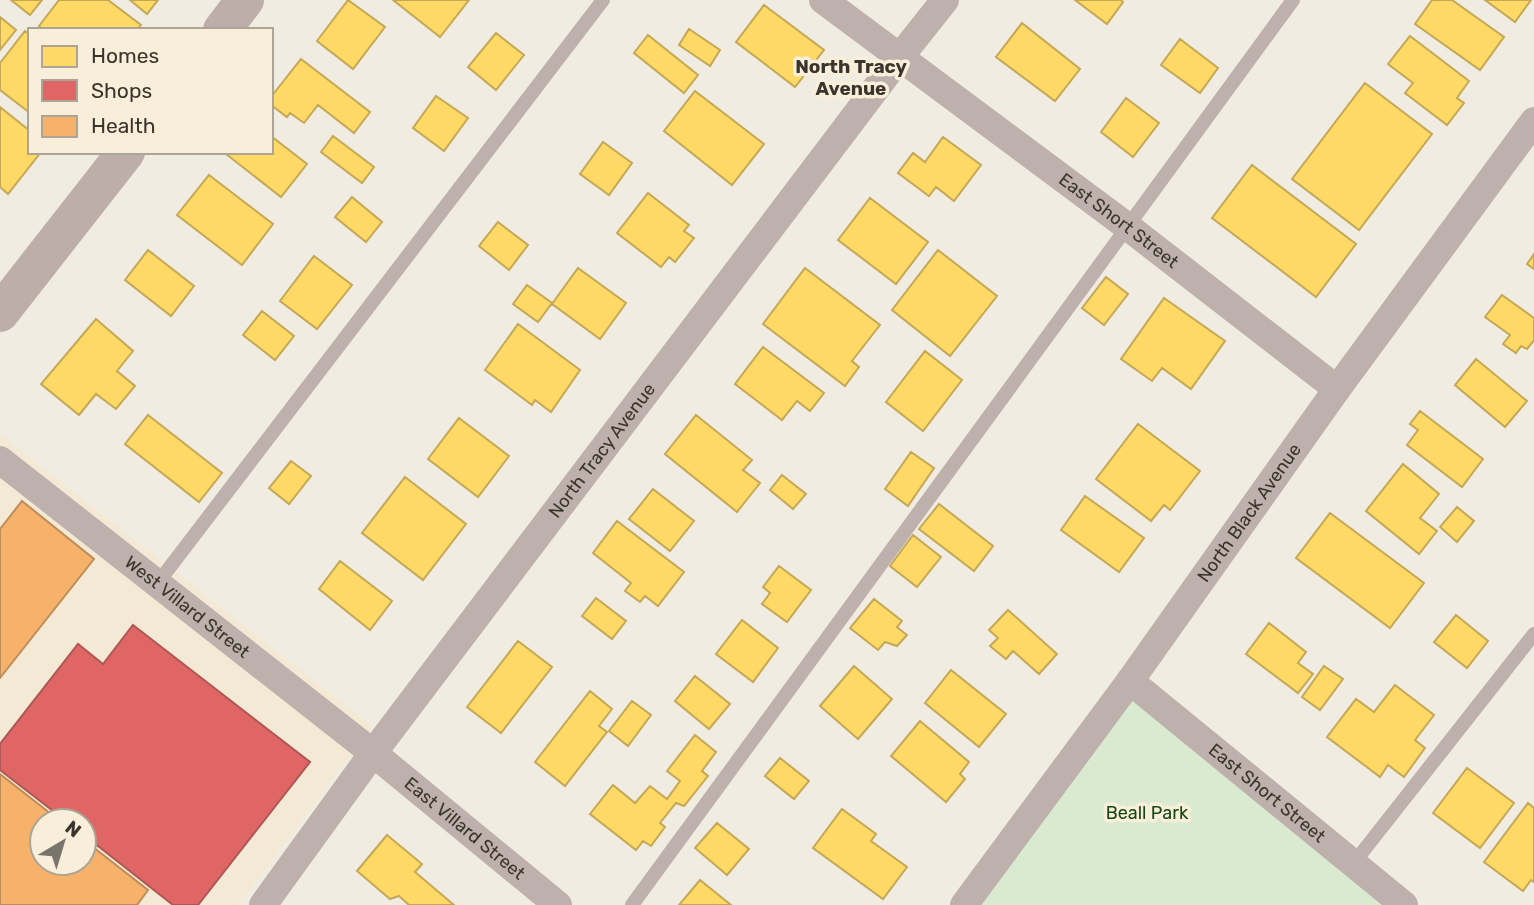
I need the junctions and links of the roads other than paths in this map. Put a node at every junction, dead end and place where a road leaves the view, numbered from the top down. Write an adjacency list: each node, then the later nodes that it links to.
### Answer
1 (245, 0): 6 (street)
2 (603, 0): 14 (lane)
3 (823, 0): 7 (street, East Short Street)
4 (945, 0): 7 (street, North Tracy Avenue)
5 (1293, 0): 10 (lane)
6 (224, 28)
7 (899, 58): 10 (street, East Short Street); 17 (street, North Tracy Avenue)
8 (1534, 121): 12 (street, North Black Avenue)
9 (124, 154): 11 (street)
10 (1128, 227): 12 (street, East Short Street); 21 (lane)
11 (0, 313)
12 (1337, 389): 16 (street, North Black Avenue)
13 (0, 460): 14 (street, West Villard Street)
14 (157, 584): 17 (street, West Villard Street)
15 (1534, 634): 18 (lane)
16 (1130, 681): 18 (street, East Short Street); 22 (street, North Black Avenue)
17 (373, 753): 19 (street, North Tracy Avenue); 20 (street, East Villard Street)
18 (1353, 864): 23 (street, East Short Street)
19 (263, 905)
20 (558, 905)
21 (632, 905)
22 (964, 905)
23 (1404, 905)

